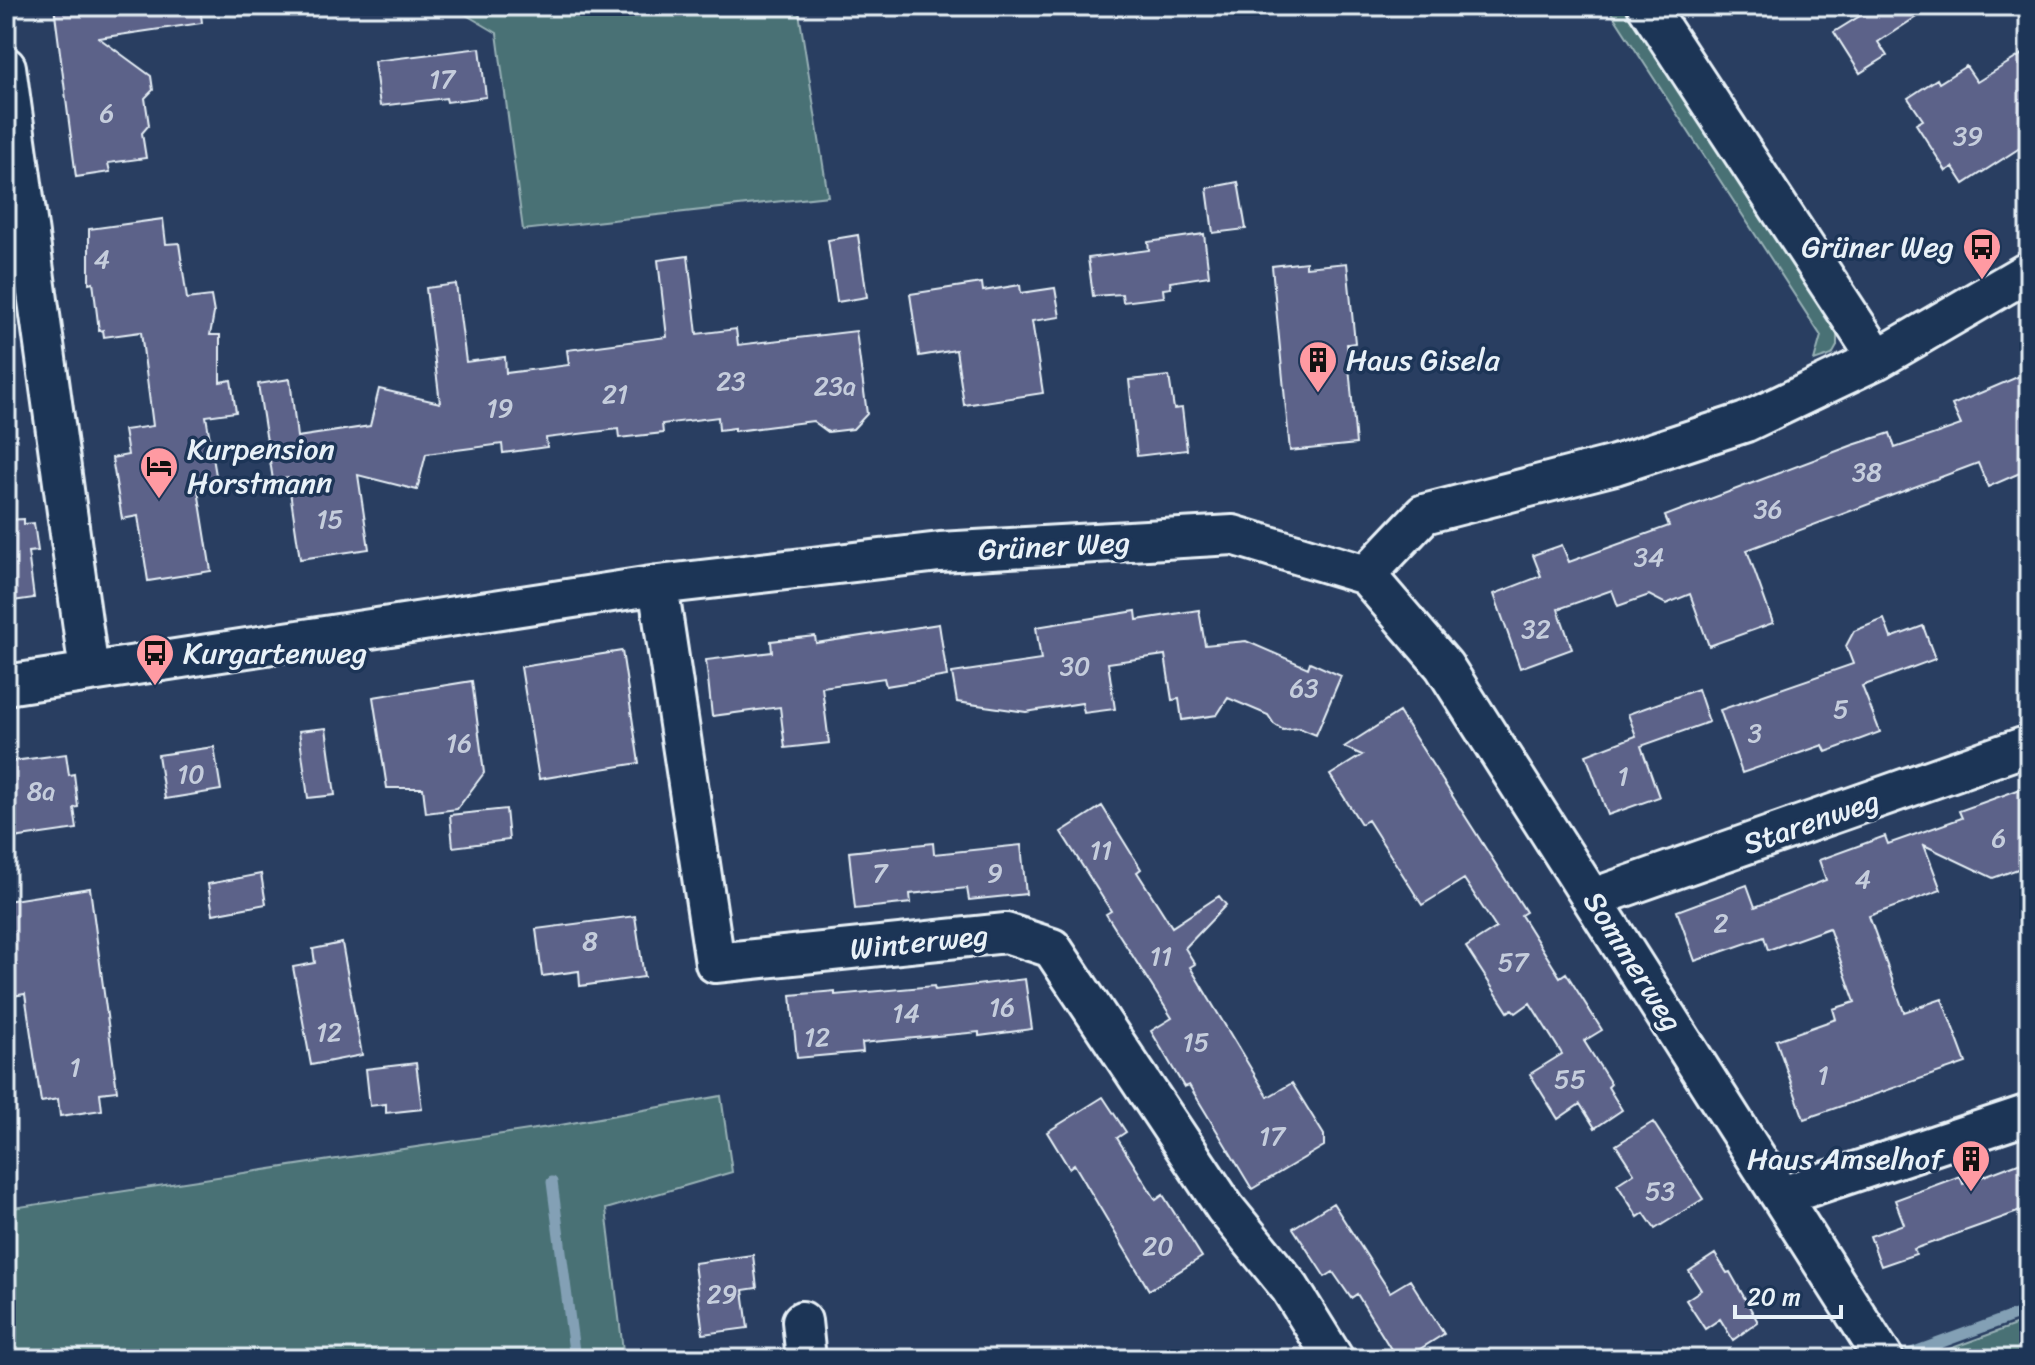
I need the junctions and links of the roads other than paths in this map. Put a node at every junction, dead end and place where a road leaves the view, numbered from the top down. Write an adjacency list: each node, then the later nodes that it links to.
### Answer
1 (1647, 6): 4 (street)
2 (6, 67): 7 (street)
3 (2029, 271): 4 (street)
4 (1878, 359): 5 (street)
5 (1366, 575): 6 (street, Grüner Weg); 10 (street, Sommerweg)
6 (658, 585): 7 (street, Grüner Weg); 15 (street, Winterweg)
7 (89, 672): 8 (street, Grüner Weg)
8 (6, 685)
9 (2029, 745): 10 (street, Starenweg)
10 (1593, 898): 12 (street, Sommerweg)
11 (2029, 1114): 12 (street)
12 (1782, 1196): 16 (street, Sommerweg)
13 (802, 1321): 14 (street)
14 (806, 1359)
15 (1334, 1359)
16 (1884, 1359)

